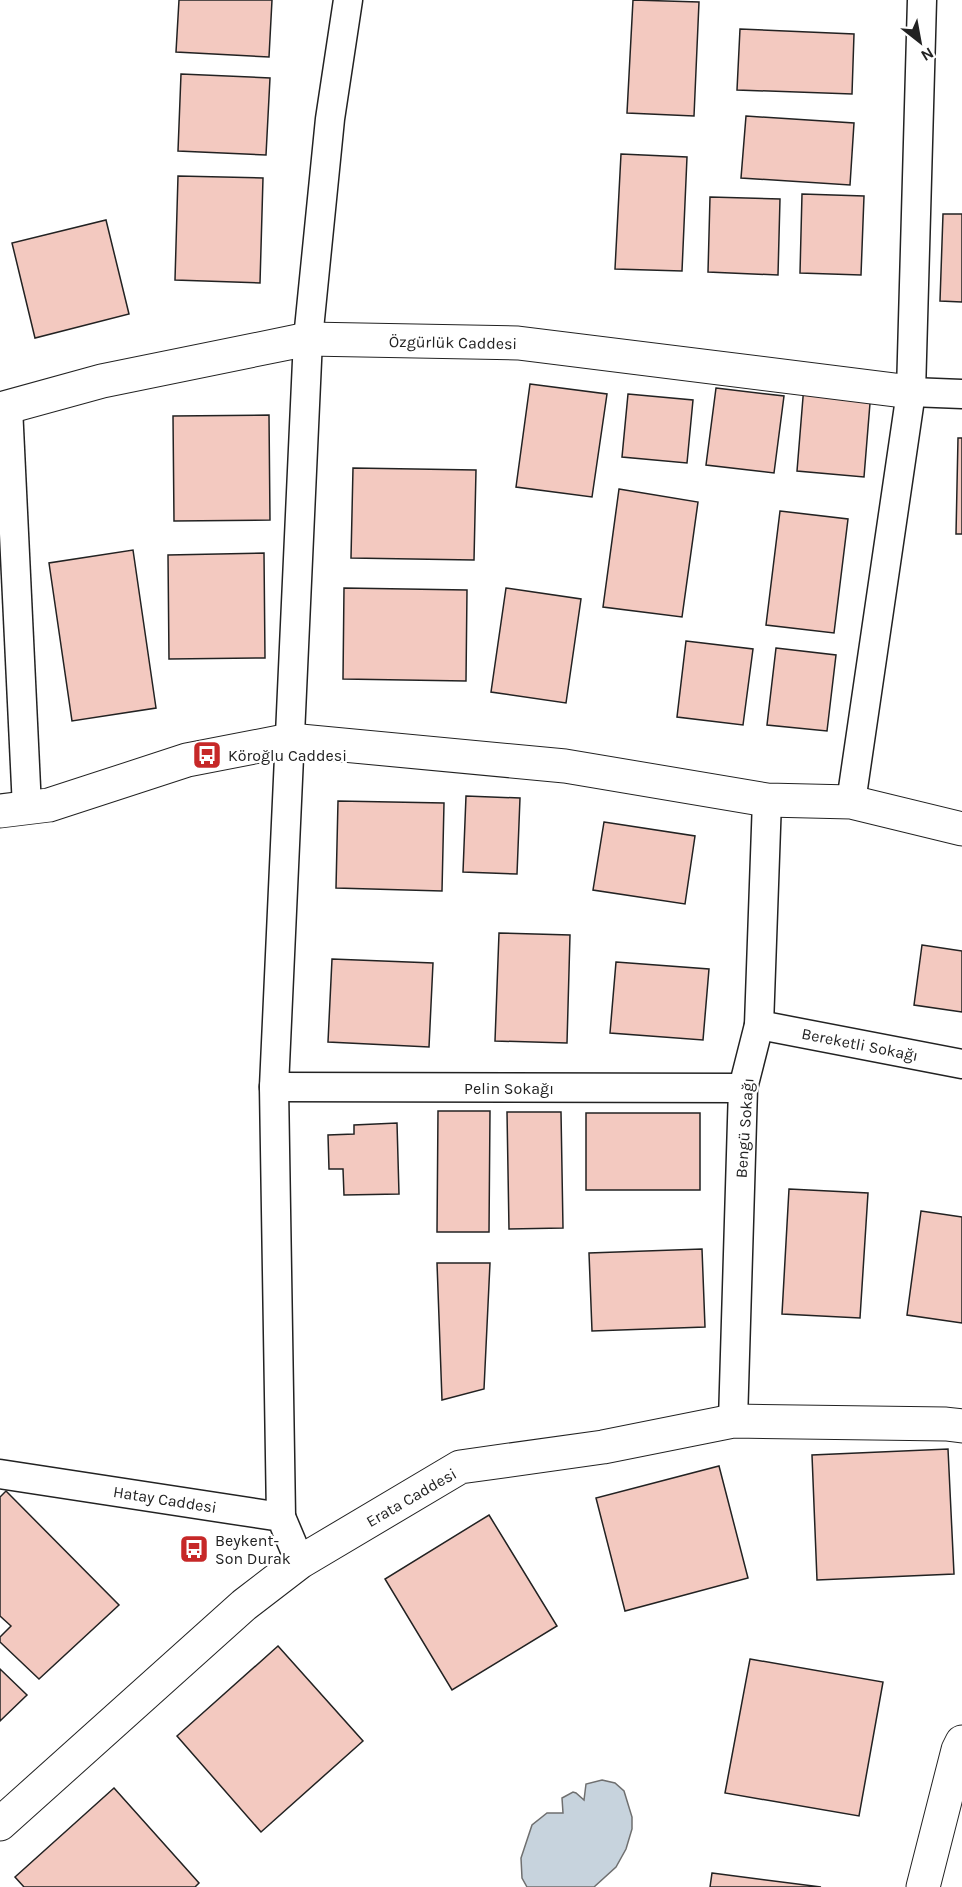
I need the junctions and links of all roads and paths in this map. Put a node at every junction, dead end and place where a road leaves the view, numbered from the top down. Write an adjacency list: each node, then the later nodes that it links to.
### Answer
1 (348, 0): 3 (street)
2 (922, 0): 4 (street)
3 (308, 339): 4 (street, Özgürlük Caddesi); 6 (street, Özgürlük Caddesi); 7 (street)
4 (911, 392): 5 (street); 9 (street)
5 (962, 394)
6 (4, 408): 10 (street)
7 (290, 740): 8 (street); 10 (street); 14 (street)
8 (767, 800): 9 (street); 12 (street, Bengü Sokağı)
9 (851, 802): 11 (street)
10 (14, 810)
11 (962, 829)
12 (759, 1024): 13 (street, Bereketli Sokağı); 15 (street, Bengü Sokağı)
13 (962, 1064)
14 (274, 1087): 15 (street, Pelin Sokağı); 19 (street)
15 (743, 1088): 16 (street, Bengü Sokağı)
16 (733, 1421): 17 (street, Erata Caddesi); 20 (street, Erata Caddesi)
17 (962, 1426)
18 (0, 1473): 19 (street, Hatay Caddesi)
19 (280, 1517): 20 (street)
20 (300, 1562): 22 (street, Erata Caddesi)
21 (962, 1743): 23 (street)
22 (0, 1824)
23 (923, 1887)

